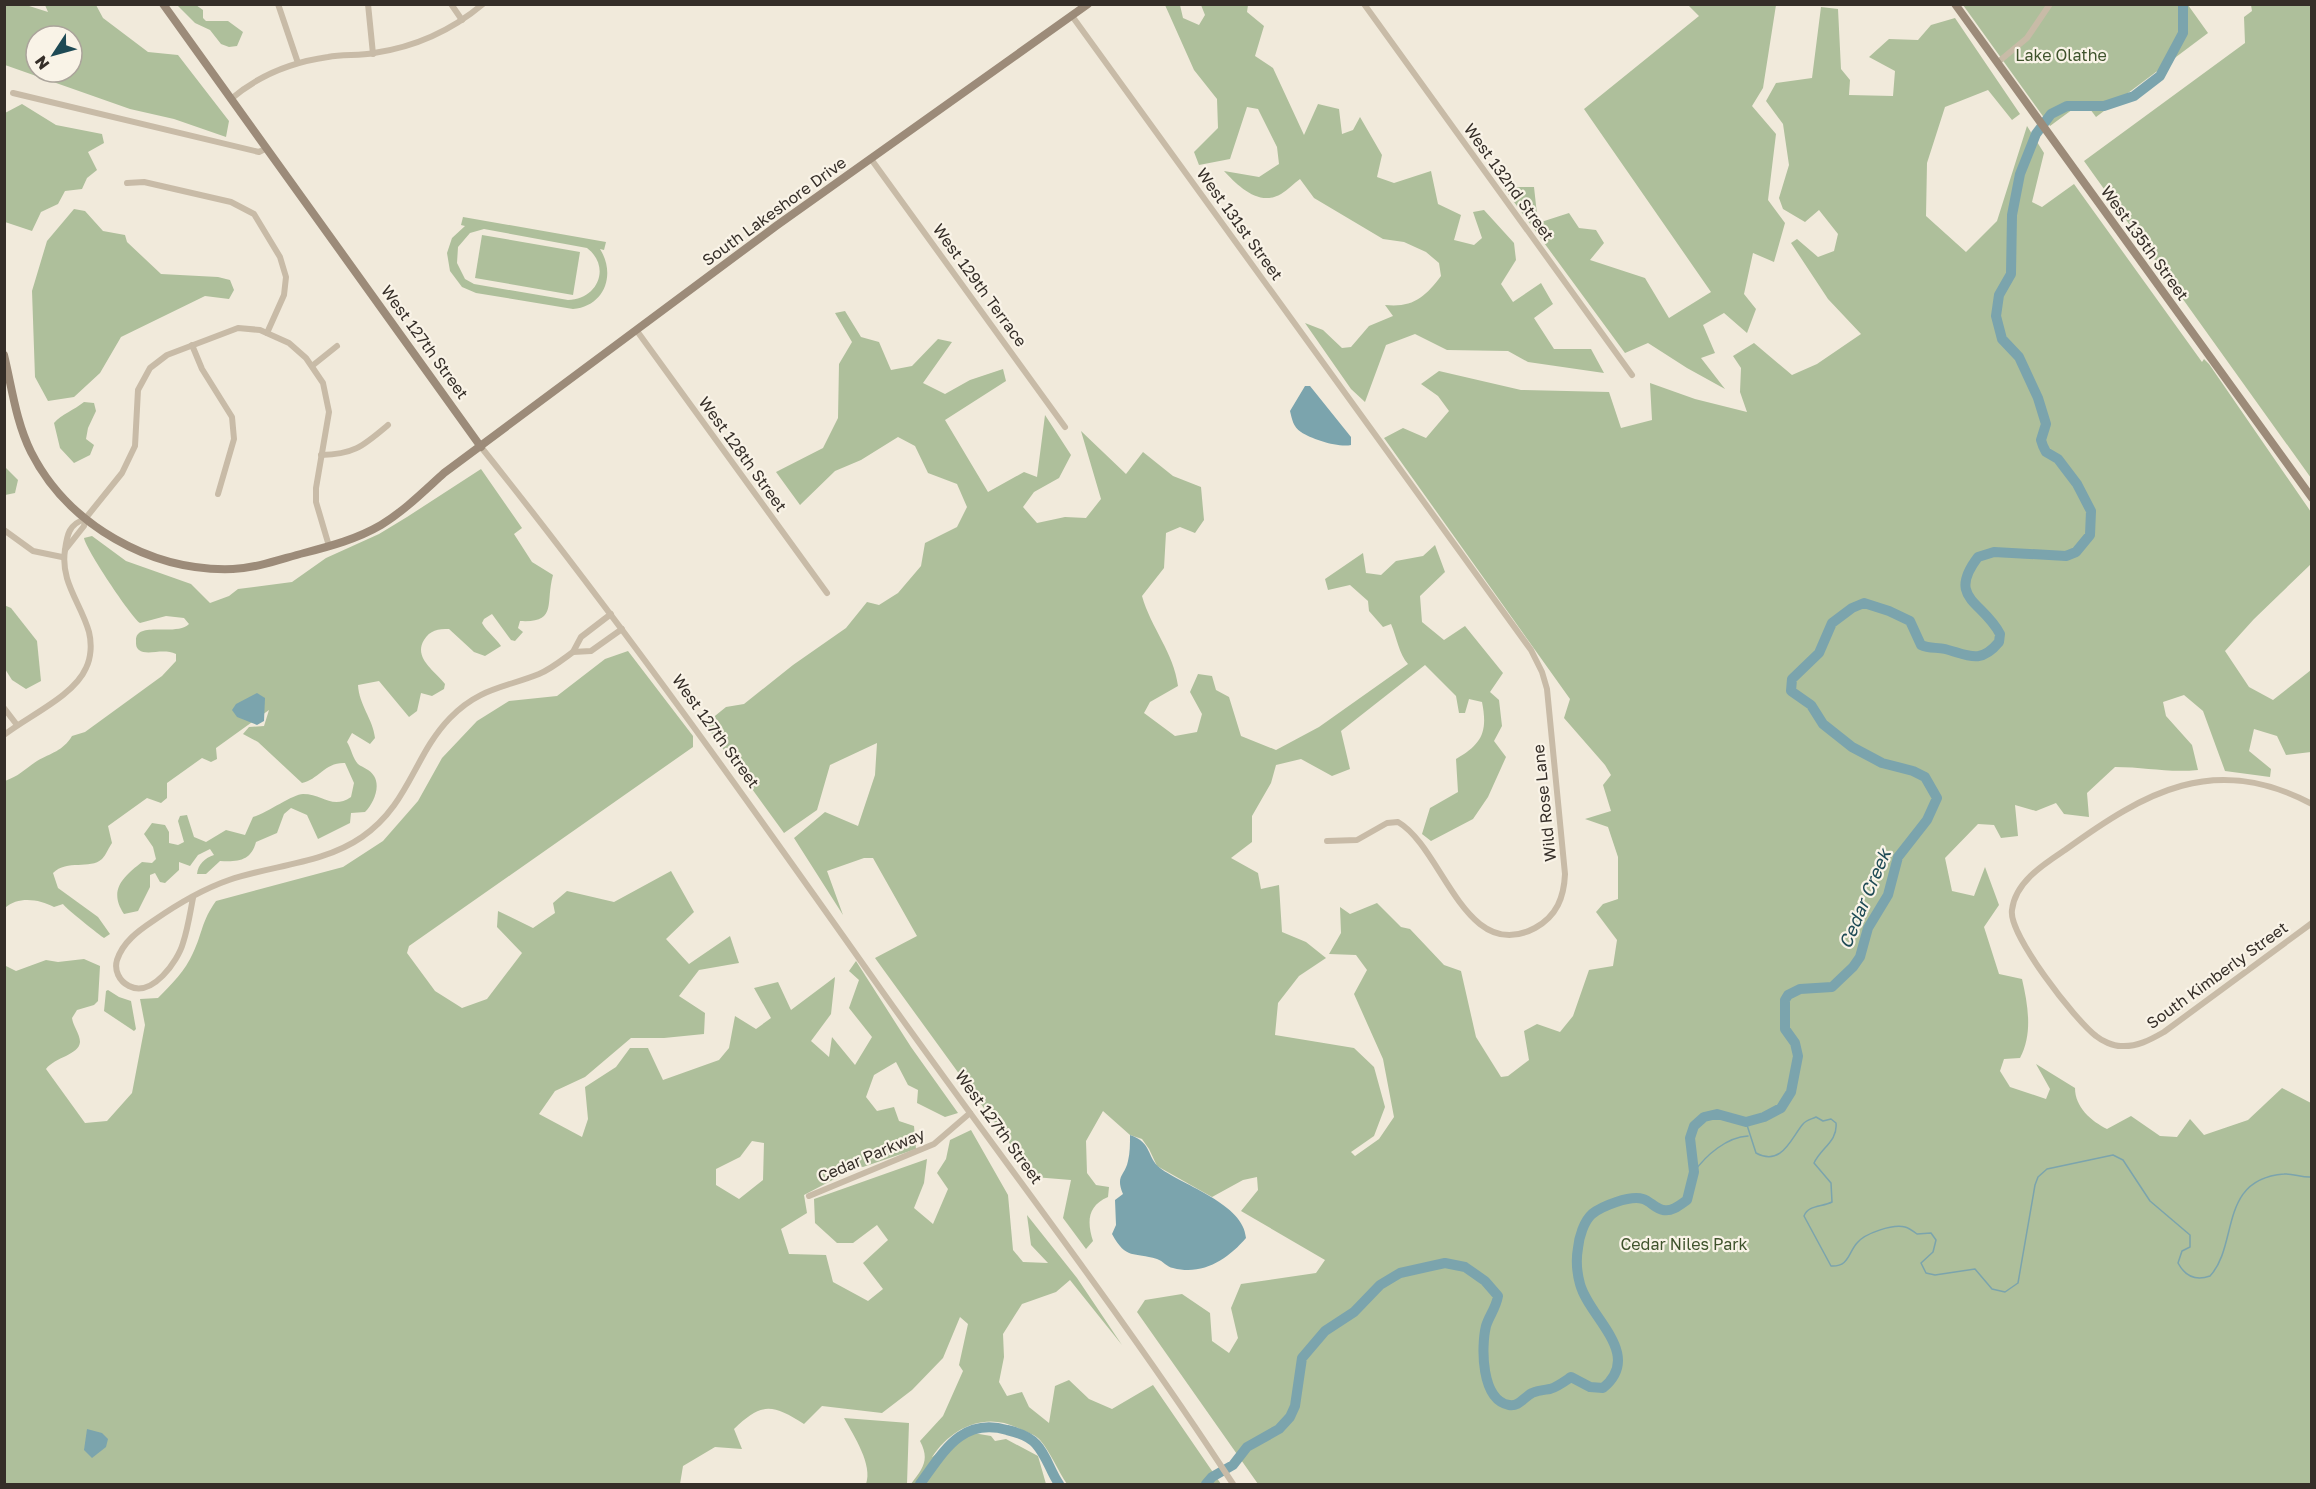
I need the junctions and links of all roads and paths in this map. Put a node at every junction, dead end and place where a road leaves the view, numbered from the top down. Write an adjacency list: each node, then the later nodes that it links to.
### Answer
1 (163, 4): 18 (street, West 127th Street)
2 (278, 4): 15 (street)
3 (368, 4): 14 (street)
4 (451, 4): 13 (street)
5 (468, 4): 11 (street)
6 (483, 4): 11 (street)
7 (1088, 4): 12 (street, South Lakeshore Drive)
8 (1364, 4): 28 (street, West 132nd Street)
9 (1955, 4): 16 (street, West 135th Street)
10 (2050, 4): 16 (street)
11 (474, 12): 13 (street)
12 (1072, 16): 20 (street, South Lakeshore Drive); 32 (street, West 131st Street)
13 (462, 20): 14 (street)
14 (373, 54): 15 (street)
15 (298, 63): 18 (street)
16 (1997, 63): 35 (street, West 135th Street)
17 (13, 93): 19 (street)
18 (231, 99): 19 (street, West 127th Street)
19 (267, 148): 31 (street, West 127th Street)
20 (871, 159): 22 (street, South Lakeshore Drive); 30 (street, West 129th Terrace)
21 (127, 183): 23 (street)
22 (637, 331): 31 (street, South Lakeshore Drive); 40 (street, West 128th Street)
23 (267, 333): 24 (street); 27 (street)
24 (192, 345): 34 (street); 36 (street)
25 (337, 346): 27 (street)
26 (4, 355): 36 (street, South Lakeshore Drive)
27 (312, 366): 33 (street)
28 (1632, 375)
29 (388, 425): 33 (street)
30 (1065, 427)
31 (481, 447): 38 (street, South Lakeshore Drive); 41 (street, West 127th Street)
32 (1385, 449): 48 (street, Wild Rose Lane)
33 (321, 455): 38 (street)
34 (218, 494)
35 (2312, 498)
36 (86, 519): 38 (street, South Lakeshore Drive); 39 (street)
37 (4, 530): 39 (street)
38 (329, 546)
39 (62, 557): 45 (street)
40 (827, 593)
41 (611, 614): 42 (street, West 127th Street); 43 (street)
42 (622, 629): 43 (street); 51 (street, West 127th Street)
43 (573, 652): 49 (street)
44 (4, 708): 45 (street)
45 (17, 725): 46 (street)
46 (4, 735)
47 (2312, 804): 50 (street, South Kimberly Street)
48 (1327, 841)
49 (193, 898): 49 (street)
50 (2312, 923)
51 (970, 1113): 52 (street, Cedar Parkway); 53 (street, West 127th Street)
52 (809, 1196)
53 (1233, 1485)

